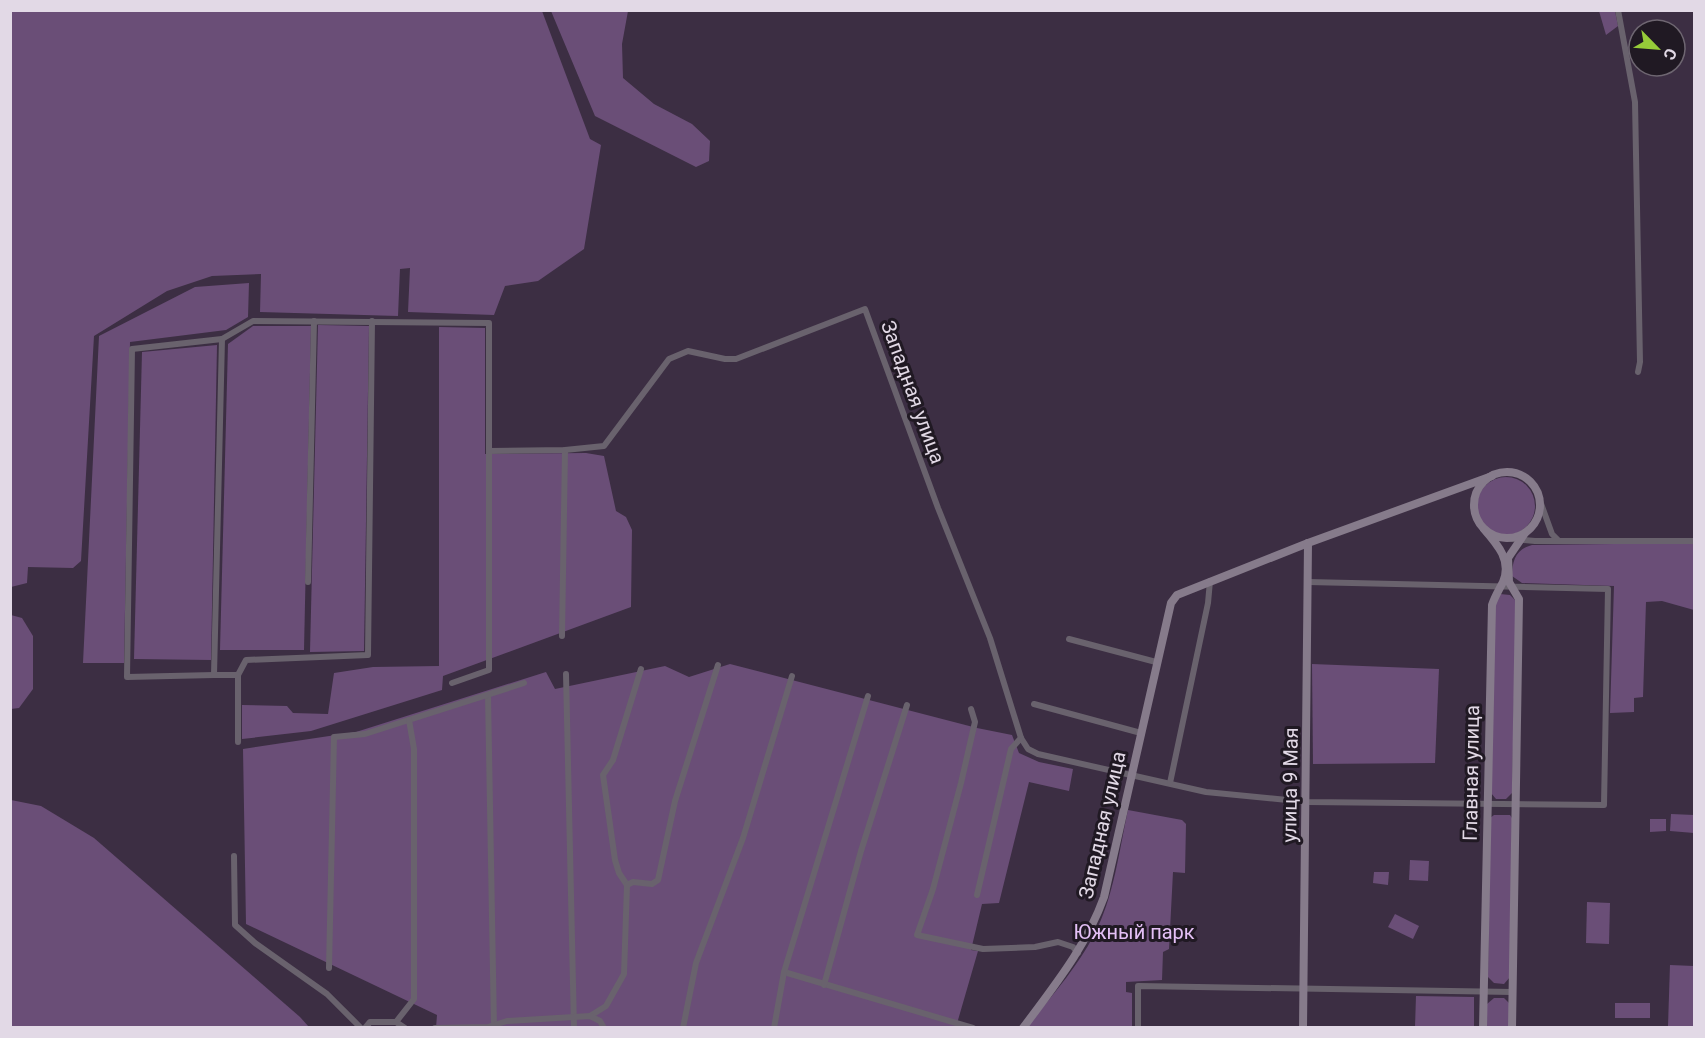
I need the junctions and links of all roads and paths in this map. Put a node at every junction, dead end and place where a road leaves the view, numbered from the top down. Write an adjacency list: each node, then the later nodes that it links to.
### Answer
1 (1618, 10): 5 (street)
2 (314, 321): 3 (street); 4 (street); 18 (street)
3 (372, 321): 7 (street); 29 (street)
4 (222, 339): 28 (street); 28 (street)
5 (1638, 372)
6 (565, 450): 7 (street, Западная улица); 22 (street); 40 (street, Западная улица)
7 (489, 451): 31 (street)
8 (1492, 476): 9 (street, Западная улица); 10 (street); 11 (street)
9 (1464, 487): 11 (street); 16 (street, Западная улица)
10 (1539, 498): 13 (street); 14 (street)
11 (1474, 511): 12 (street)
12 (1485, 530): 13 (street); 20 (street, Главная улица)
13 (1522, 537): 14 (street); 21 (street)
14 (1559, 540): 15 (street)
15 (1695, 540)
16 (1308, 543): 17 (street, Западная улица); 19 (street, улица 9 Мая)
17 (1210, 580): 24 (street, Западная улица); 43 (street)
18 (308, 582)
19 (1308, 582): 20 (street); 44 (street, улица 9 Мая)
20 (1500, 587): 21 (street); 45 (street, Главная улица)
21 (1513, 588): 46 (street); 46 (street)
22 (562, 636)
23 (1069, 639): 24 (street)
24 (1156, 662): 39 (street, Западная улица)
25 (718, 665): 48 (street)
26 (641, 669): 48 (street)
27 (566, 674): 58 (street)
28 (214, 675): 29 (street)
29 (238, 675): 41 (street)
30 (792, 676): 67 (street)
31 (452, 683)
32 (524, 683): 33 (street)
33 (488, 695): 38 (street); 60 (street)
34 (868, 696): 52 (street)
35 (1034, 704): 39 (street)
36 (907, 705): 53 (street)
37 (971, 710): 50 (street)
38 (409, 720): 51 (street); 59 (street)
39 (1141, 733): 42 (street, Западная улица)
40 (1021, 738): 42 (street); 49 (street)
41 (238, 742)
42 (1131, 775): 43 (street); 50 (street, Западная улица)
43 (1170, 783): 44 (street)
44 (1307, 802): 45 (street); 54 (street, улица 9 Мая)
45 (1487, 804): 46 (street); 55 (street, Главная улица)
46 (1515, 805): 56 (street)
47 (234, 856): 61 (street)
48 (627, 885): 57 (street)
49 (977, 895)
50 (1078, 953): 70 (street, Западная улица)
51 (329, 968)
52 (784, 972): 53 (street); 68 (street)
53 (824, 985): 69 (street)
54 (1304, 987): 55 (street); 71 (street); 72 (street, улица 9 Мая)
55 (1484, 991): 56 (street); 73 (street, Главная улица)
56 (1512, 992): 74 (street)
57 (590, 1016): 58 (street); 66 (street)
58 (573, 1018): 60 (street); 65 (street)
59 (396, 1022): 62 (street); 63 (street)
60 (494, 1026): 64 (street)
61 (361, 1028)
62 (365, 1028)
63 (405, 1028)
64 (435, 1028)
65 (574, 1028)
66 (604, 1028)
67 (683, 1028)
68 (774, 1028)
69 (973, 1028)
70 (1023, 1028)
71 (1138, 1028)
72 (1303, 1028)
73 (1483, 1028)
74 (1512, 1028)

